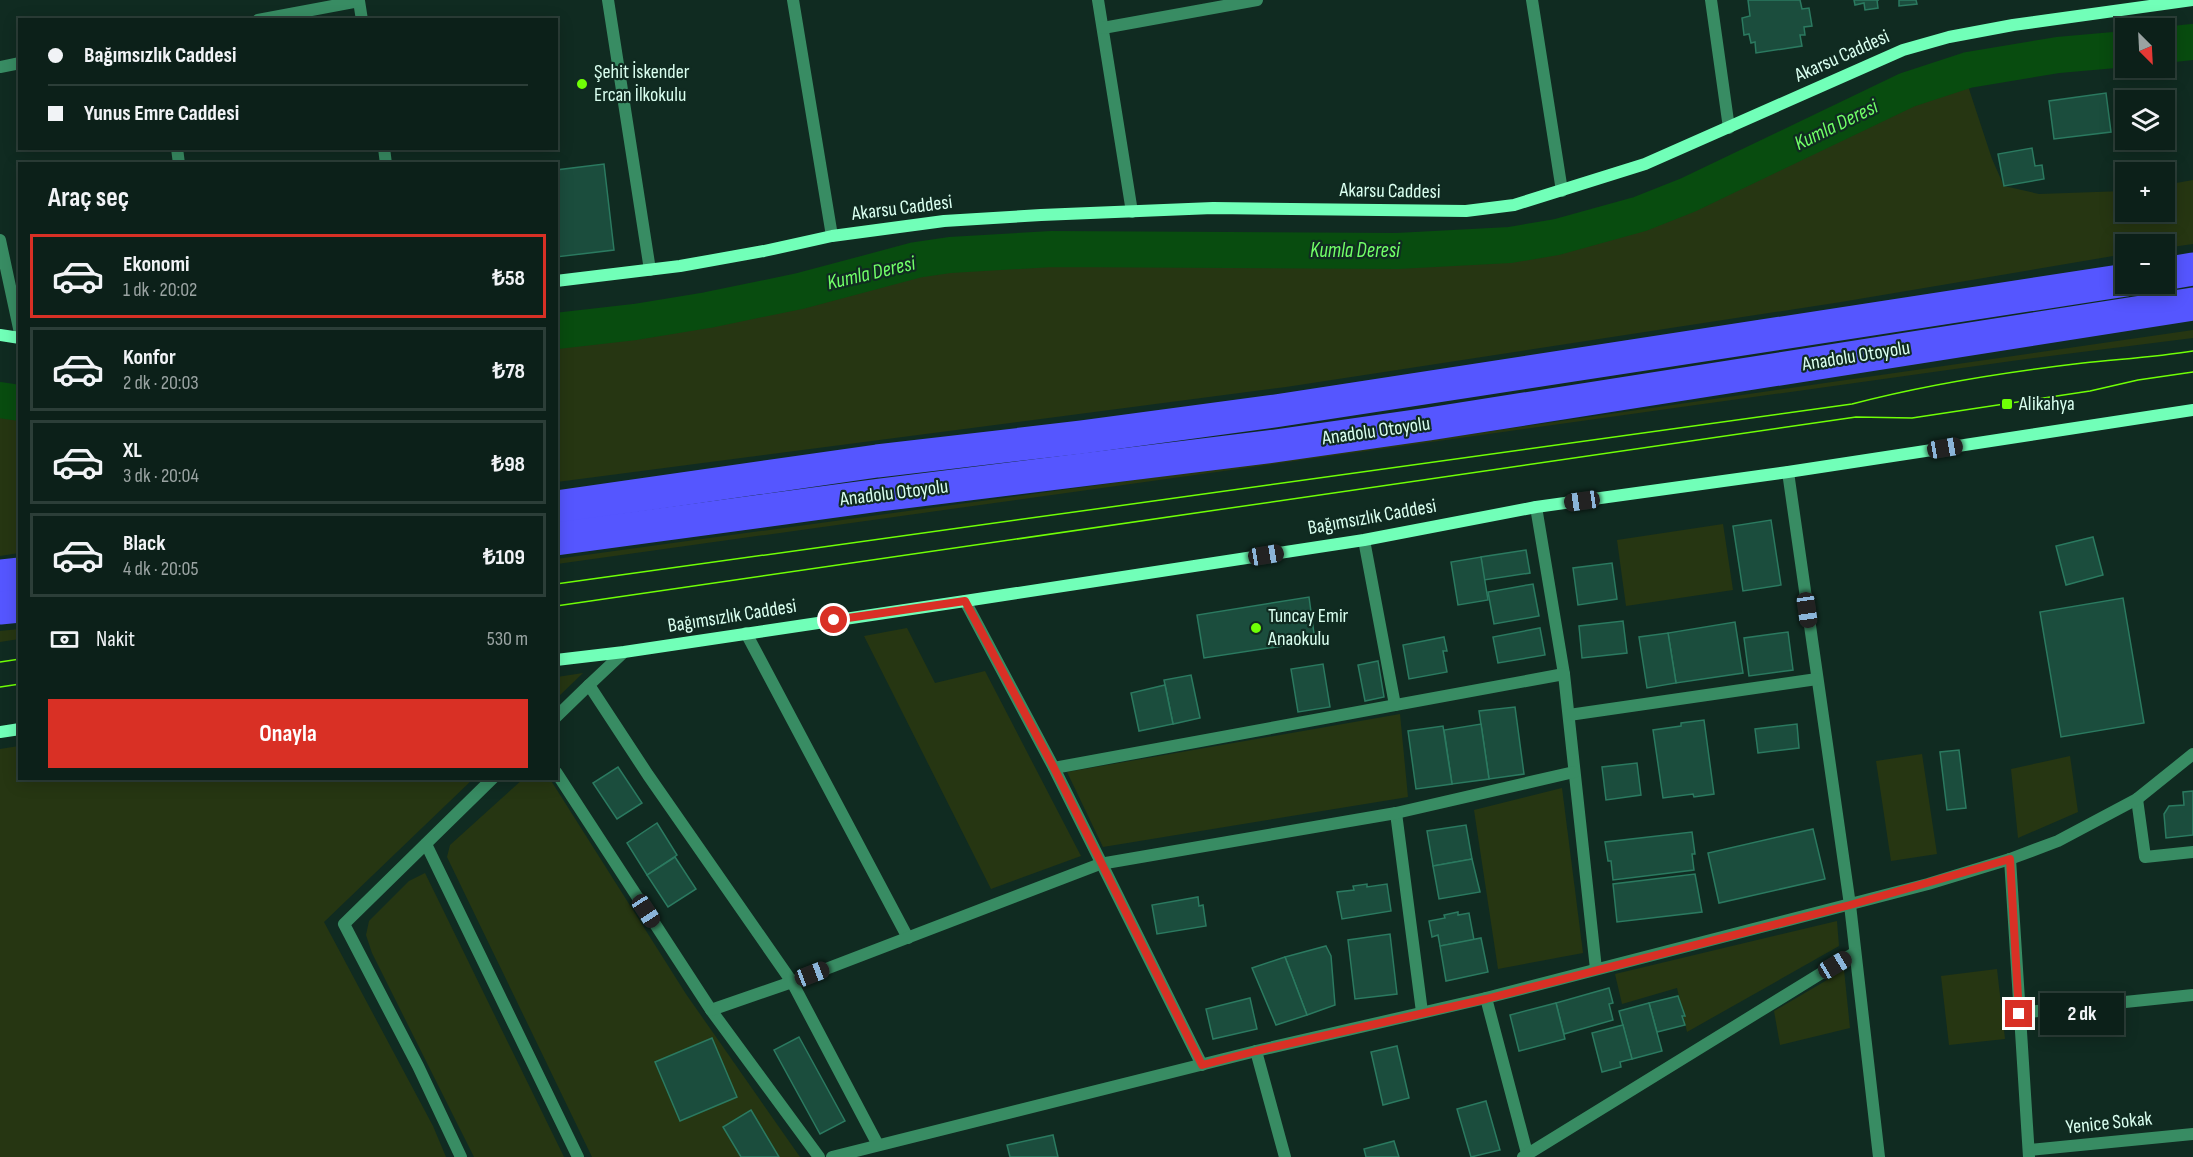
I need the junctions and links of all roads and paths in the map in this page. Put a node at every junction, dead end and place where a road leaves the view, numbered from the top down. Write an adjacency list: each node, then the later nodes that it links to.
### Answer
1 (608, 0): 21 (street)
2 (793, 0): 18 (street)
3 (1098, 0): 12 (street)
4 (1257, 0): 12 (street)
5 (1532, 0): 16 (street)
6 (1711, 0): 15 (street)
7 (2193, 0): 9 (street, Akarsu Caddesi)
8 (359, 1): 10 (street); 11 (street)
9 (2176, 1): 15 (street, Akarsu Caddesi)
10 (269, 18)
11 (362, 18)
12 (1103, 28): 17 (street)
13 (18, 63): 14 (street)
14 (0, 67)
15 (1729, 128): 16 (street, Akarsu Caddesi)
16 (1562, 191): 17 (street, Akarsu Caddesi)
17 (1132, 212): 18 (street, Akarsu Caddesi)
18 (832, 236): 21 (street, Akarsu Caddesi)
19 (0, 240): 26 (street)
20 (2193, 269): 22 (highway)
21 (650, 270): 23 (street, Akarsu Caddesi)
22 (2175, 272)
23 (558, 281)
24 (2115, 282): 31 (highway, Anadolu Otoyolu)
25 (2193, 304): 33 (highway, Anadolu Otoyolu)
26 (18, 324)
27 (0, 335): 28 (street)
28 (18, 338)
29 (2193, 410): 30 (street, Bağımsızlık Caddesi)
30 (1788, 472): 32 (street, Bağımsızlık Caddesi); 44 (street)
31 (558, 507)
32 (1536, 507): 34 (street, Bağımsızlık Caddesi); 43 (street)
33 (558, 539)
34 (1364, 540): 37 (street, Bağımsızlık Caddesi); 46 (street)
35 (18, 574): 36 (highway)
36 (0, 576)
37 (965, 601): 40 (street, Bağımsızlık Caddesi); 52 (street)
38 (18, 606): 39 (highway)
39 (0, 608)
40 (746, 633): 41 (street, Bağımsızlık Caddesi); 63 (street)
41 (624, 652): 42 (street, Bağımsızlık Caddesi); 45 (street)
42 (558, 660)
43 (1564, 674): 46 (street); 48 (street)
44 (1817, 679): 48 (street); 62 (street)
45 (589, 685): 47 (street); 66 (street)
46 (1395, 705): 52 (street)
47 (558, 715)
48 (1569, 715): 53 (street)
49 (18, 729): 50 (street)
50 (0, 732)
51 (2193, 754): 56 (street)
52 (1054, 768): 61 (street)
53 (1574, 772): 57 (street); 65 (street)
54 (558, 775): 69 (street)
55 (491, 780): 58 (street)
56 (2137, 799): 59 (street); 60 (street)
57 (1396, 813): 61 (street); 70 (street)
58 (426, 844): 78 (street); 79 (street)
59 (2193, 852)
60 (2010, 859): 62 (street); 71 (street)
61 (1100, 864): 63 (street); 73 (street)
62 (1850, 905): 64 (street); 65 (street)
63 (908, 938): 66 (street)
64 (1854, 953): 77 (street); 83 (street)
65 (1596, 969): 68 (street)
66 (792, 982): 69 (street); 75 (street)
67 (2193, 995): 71 (street)
68 (1486, 999): 70 (street); 77 (street)
69 (711, 1010): 80 (street)
70 (1422, 1012): 72 (street)
71 (2019, 1014): 76 (street)
72 (1256, 1051): 73 (street); 82 (street)
73 (1202, 1065): 75 (street)
74 (2193, 1134): 76 (street, Yenice Sokak)
75 (878, 1145): 81 (street)
76 (2029, 1154)
77 (1526, 1156)
78 (460, 1157)
79 (578, 1157)
80 (819, 1157)
81 (832, 1157)
82 (1285, 1157)
83 (1879, 1157)

